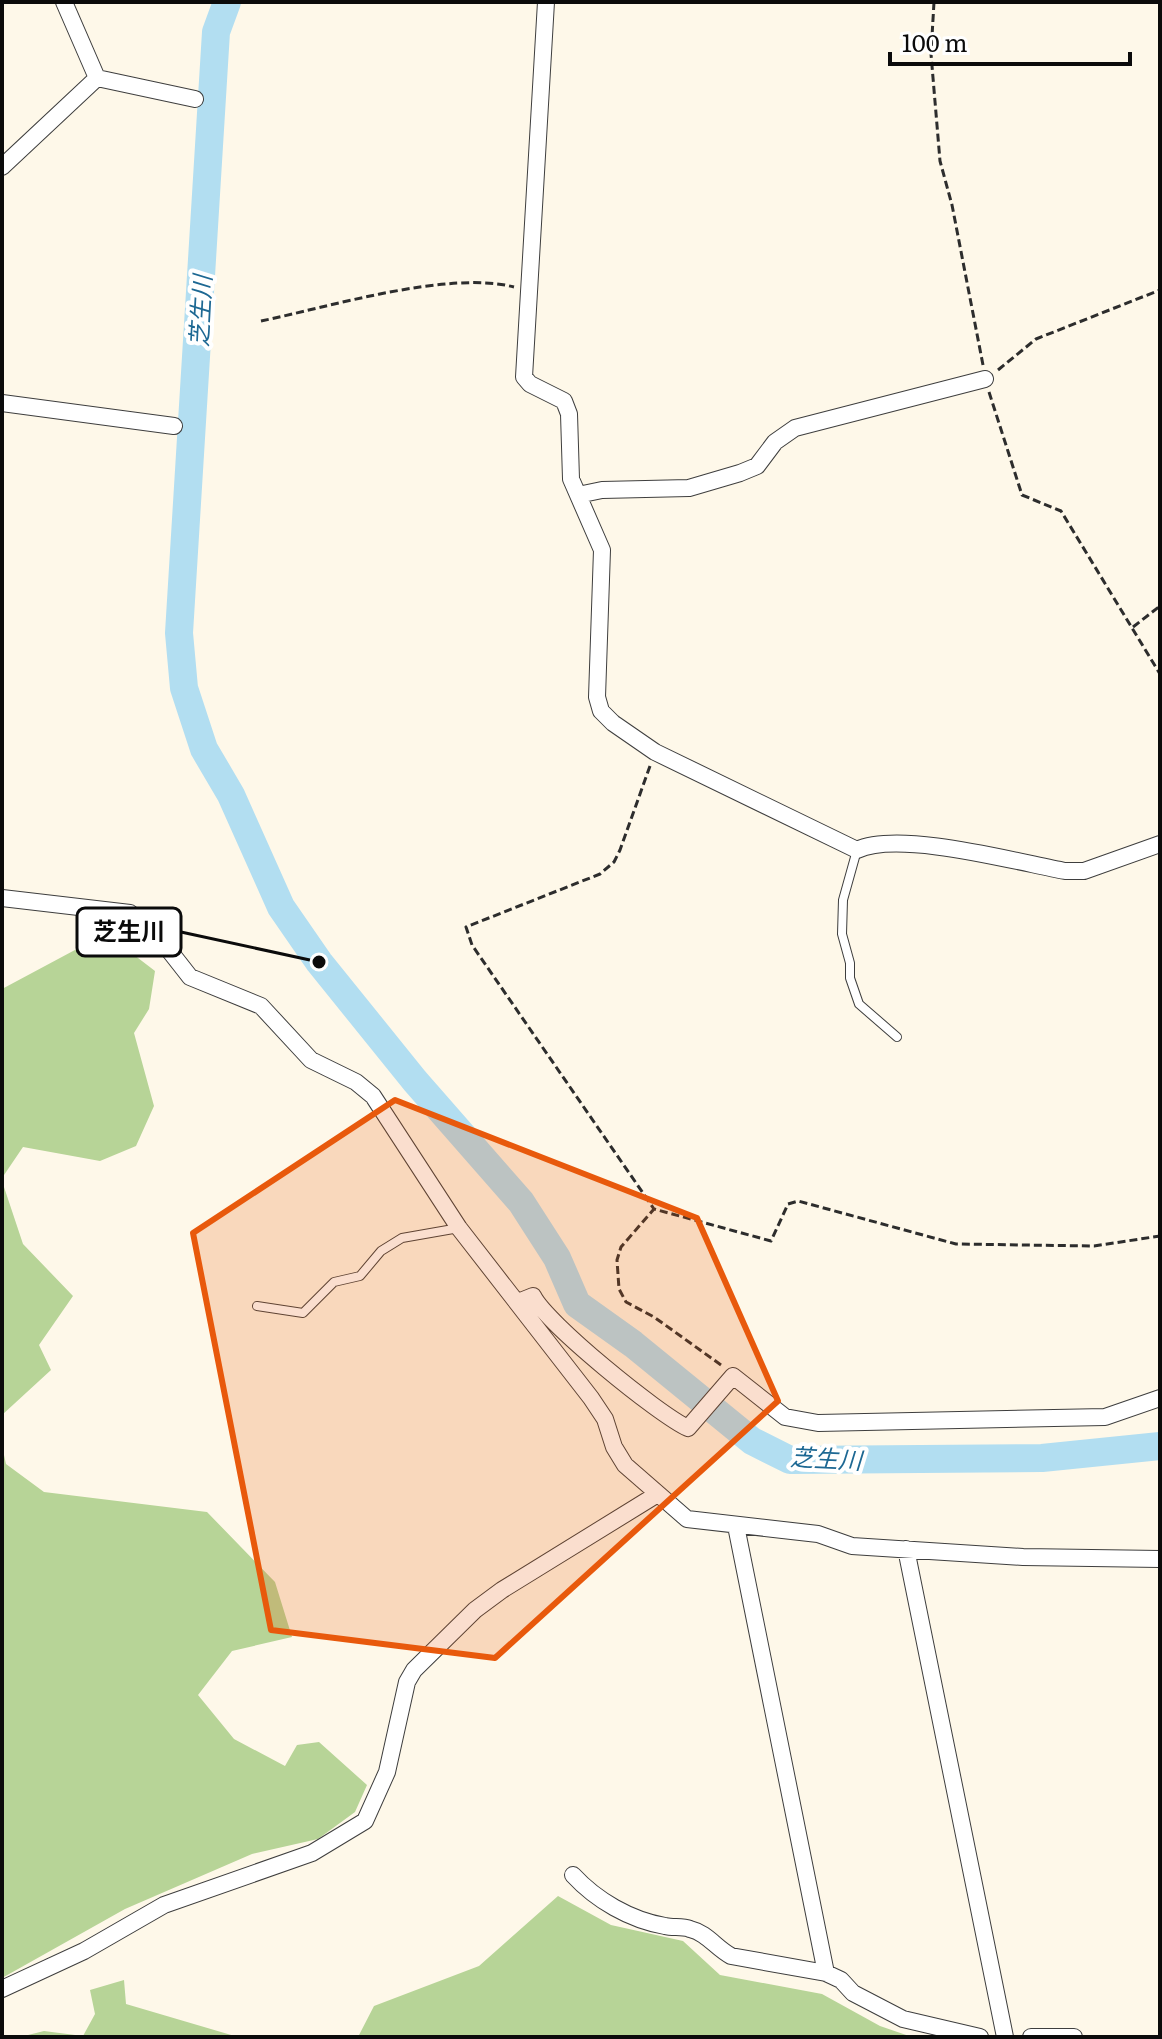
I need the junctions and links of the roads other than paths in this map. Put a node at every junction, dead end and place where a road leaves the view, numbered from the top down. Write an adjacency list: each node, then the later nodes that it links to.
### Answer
1 (64, 2): 3 (street)
2 (546, 2): 9 (street)
3 (97, 78): 4 (street); 5 (street)
4 (195, 99)
5 (2, 167)
6 (985, 379): 9 (street)
7 (2, 403): 8 (street)
8 (174, 426)
9 (578, 495): 11 (street)
10 (1160, 844): 11 (street)
11 (857, 850): 13 (lane)
12 (2, 898): 14 (street)
13 (897, 1037)
14 (459, 1228): 15 (street); 16 (lane)
15 (518, 1302): 17 (street); 18 (street)
16 (257, 1306)
17 (1160, 1398)
18 (656, 1495): 19 (street); 24 (street)
19 (736, 1526): 20 (street); 23 (street)
20 (906, 1549): 21 (street); 26 (street)
21 (1160, 1559)
22 (573, 1875): 23 (street)
23 (826, 1973): 25 (street)
24 (2, 1989)
25 (980, 2037)
26 (1005, 2037)
27 (1031, 2037): 28 (street)
28 (1074, 2037)

